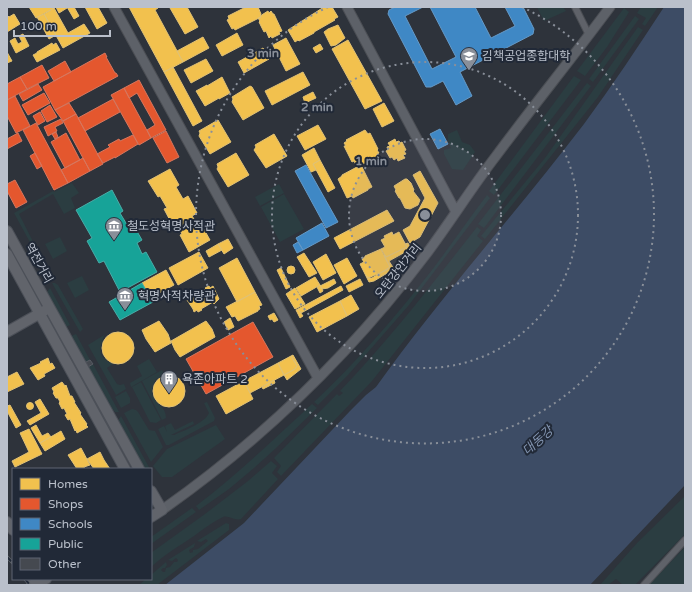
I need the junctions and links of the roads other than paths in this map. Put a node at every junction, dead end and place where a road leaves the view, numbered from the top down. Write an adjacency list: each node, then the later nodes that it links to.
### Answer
1 (114, 7): 12 (main road)
2 (347, 7): 6 (main road)
3 (575, 7): 5 (street)
4 (610, 7): 5 (main road, 오탄강안거리)
5 (589, 35): 6 (main road, 오탄강안거리)
6 (456, 212): 12 (main road, 오탄강안거리)
7 (7, 231): 9 (main road, 역전거리)
8 (7, 254): 10 (main road, 역전거리)
9 (49, 308): 10 (main road); 14 (main road, 역전거리)
10 (39, 314): 11 (main road); 13 (main road, 역전거리)
11 (7, 332)
12 (318, 378): 16 (main road, 오탄강안거리)
13 (125, 468)
14 (137, 468)
15 (152, 493): 16 (main road)
16 (162, 510): 17 (main road)
17 (152, 515)
18 (685, 540): 21 (street)
19 (44, 580): 20 (main road)
20 (32, 585)
21 (644, 585)

